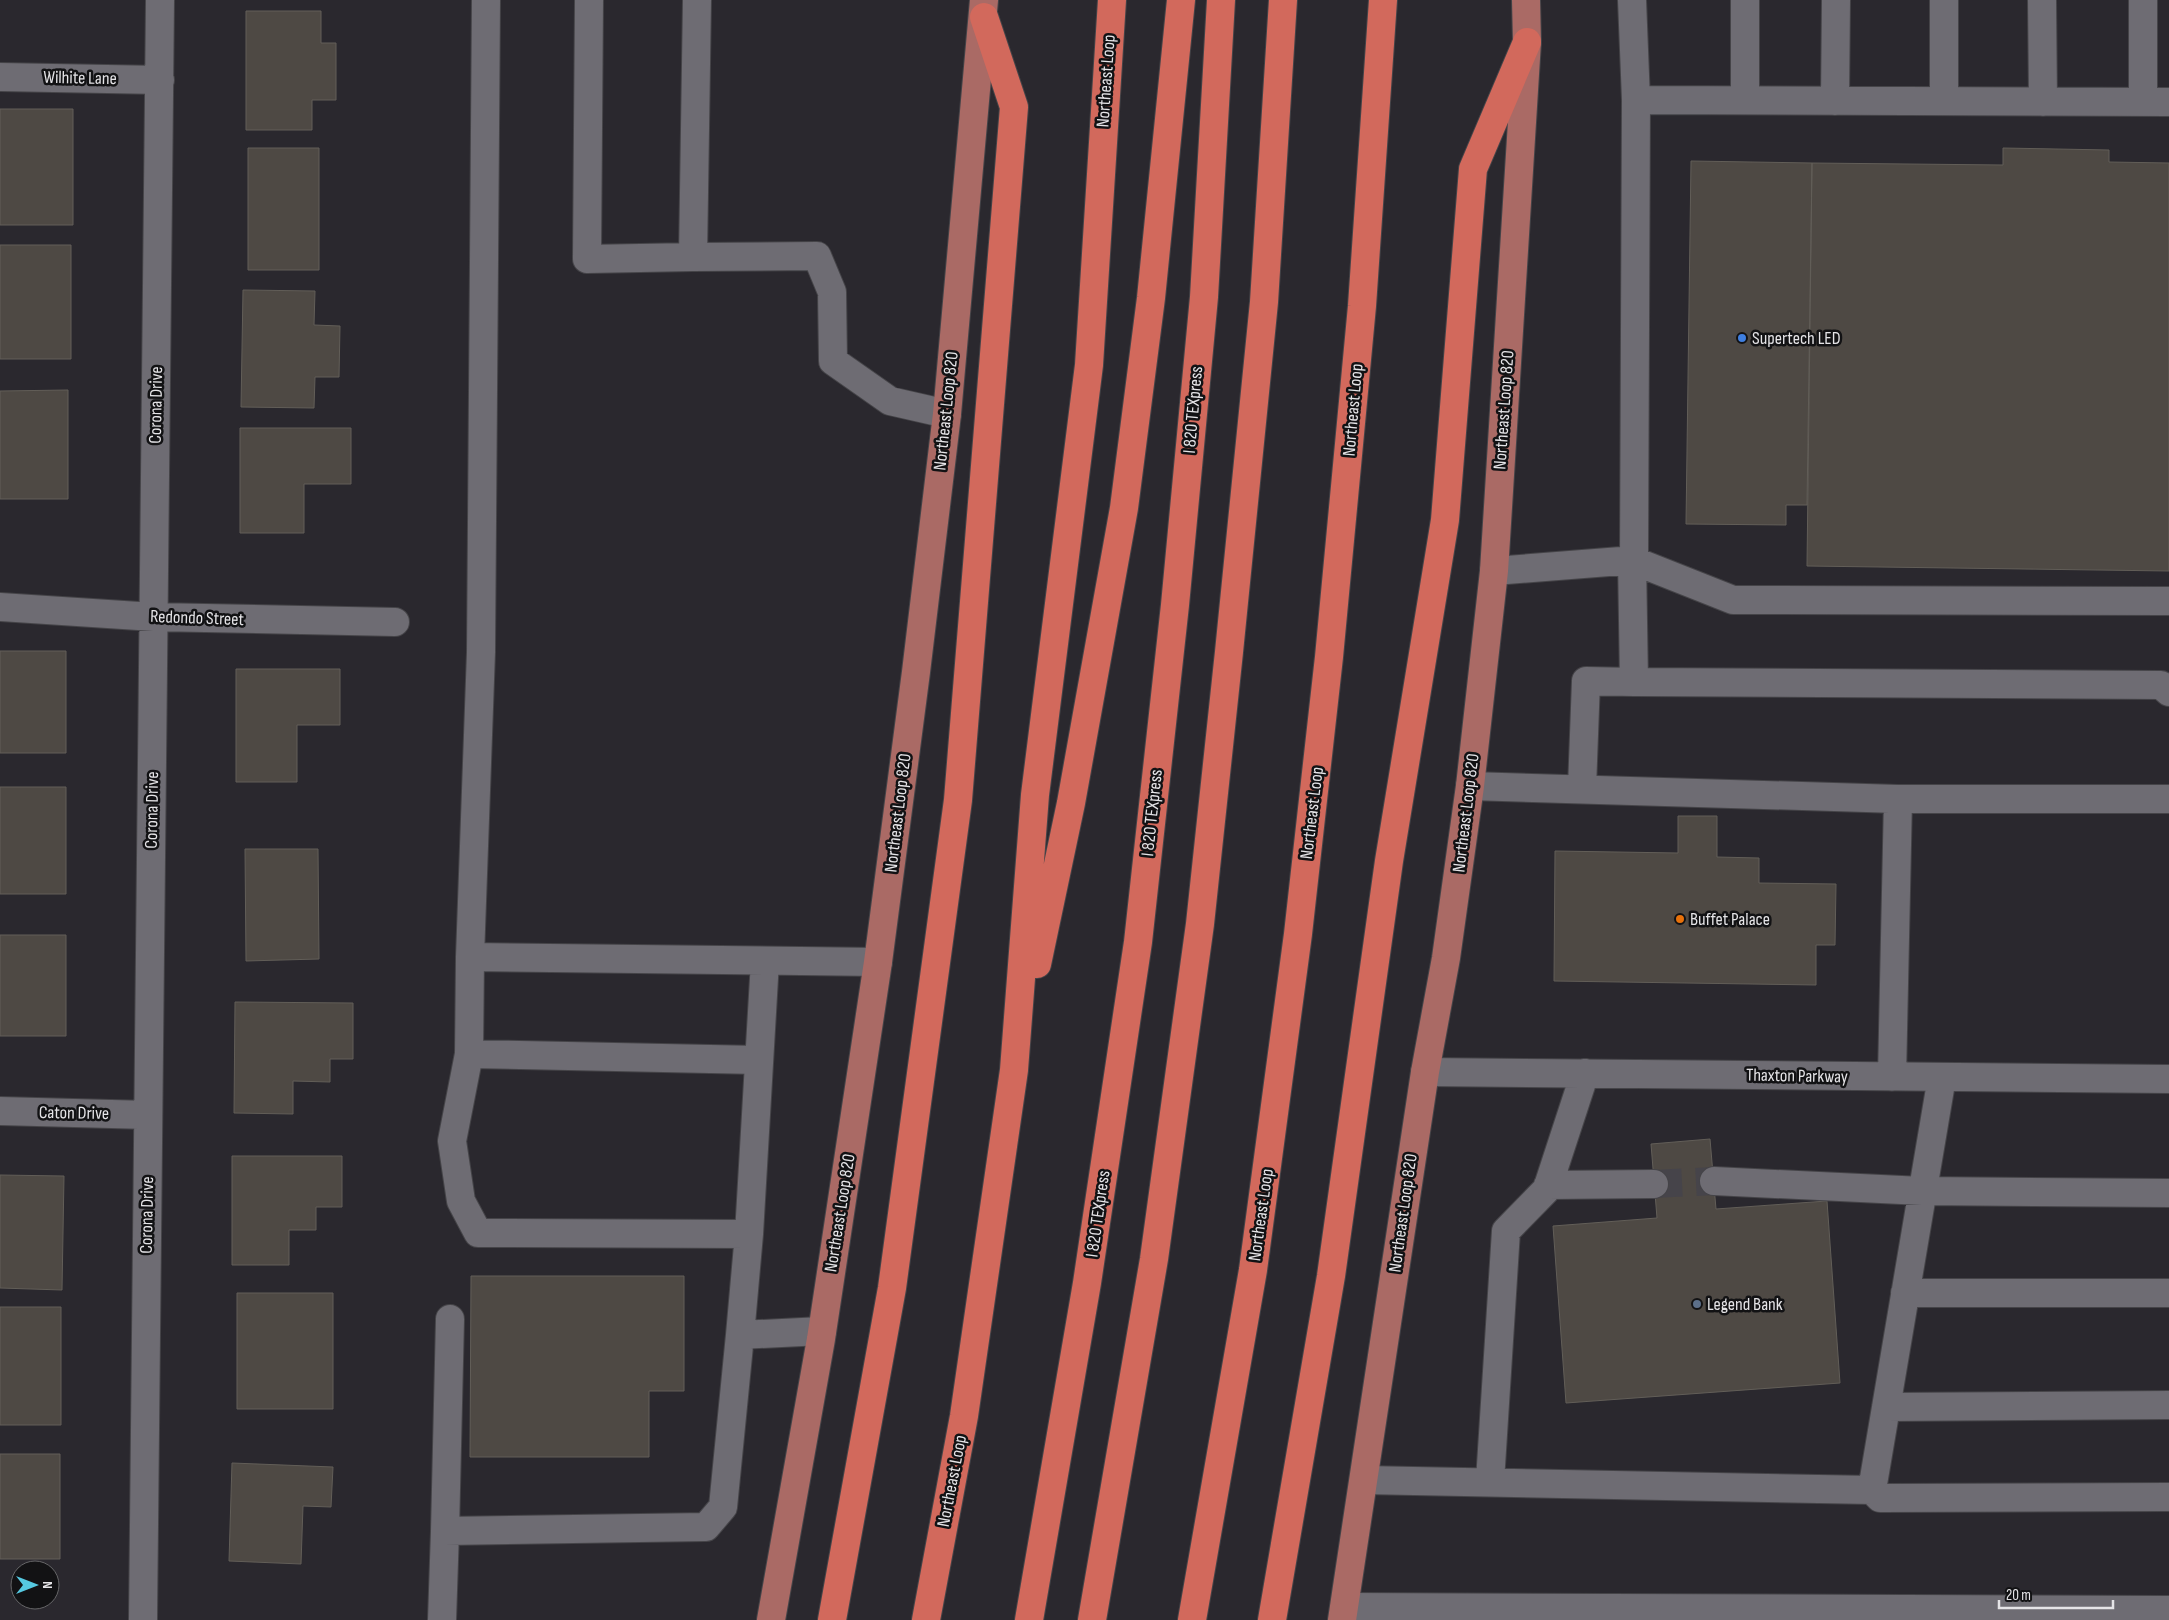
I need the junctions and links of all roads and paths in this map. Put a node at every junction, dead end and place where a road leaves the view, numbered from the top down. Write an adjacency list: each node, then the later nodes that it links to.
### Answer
1 (160, 0): 20 (street, Corona Drive)
2 (486, 0): 41 (street)
3 (589, 0): 27 (street)
4 (697, 0): 27 (street)
5 (1112, 0): 46 (highway, Northeast Loop)
6 (1181, 0): 46 (highway)
7 (1221, 0): 81 (highway, I 820 TEXpress)
8 (1283, 0): 82 (highway)
9 (1383, 0): 83 (highway, Northeast Loop)
10 (1526, 0): 18 (main road, Northeast Loop 820)
11 (1632, 0): 21 (street)
12 (1745, 0): 22 (street)
13 (1836, 0): 23 (street)
14 (1944, 0): 24 (street)
15 (2042, 0): 25 (street)
16 (2143, 0): 26 (street)
17 (984, 8): 28 (main road, Northeast Loop 820); 79 (highway)
18 (1527, 42): 30 (main road, Northeast Loop 820); 84 (highway)
19 (0, 76): 20 (street, Wilhite Lane)
20 (160, 80): 33 (street, Corona Drive)
21 (1636, 100): 22 (street); 29 (street)
22 (1745, 100): 23 (street)
23 (1835, 101): 24 (street)
24 (1944, 101): 25 (street)
25 (2043, 102): 26 (street)
26 (2156, 102)
27 (693, 257): 28 (street)
28 (947, 414): 43 (main road, Northeast Loop 820)
29 (1632, 560): 30 (street); 31 (street); 35 (street)
30 (1494, 571): 37 (main road, Northeast Loop 820)
31 (2169, 602)
32 (0, 607): 33 (street, Redondo Street)
33 (154, 617): 34 (street, Redondo Street); 53 (street, Corona Drive)
34 (395, 622)
35 (1634, 682): 36 (street); 38 (street)
36 (2169, 692)
37 (1470, 786): 38 (street); 47 (main road, Northeast Loop 820)
38 (1582, 788): 40 (street)
39 (2169, 799): 40 (street)
40 (1898, 800): 49 (street)
41 (470, 957): 42 (street); 44 (street)
42 (765, 960): 43 (street); 45 (street)
43 (878, 962): 63 (main road, Northeast Loop 820)
44 (469, 1054): 45 (street); 59 (street)
45 (758, 1060): 59 (street)
46 (1014, 1070): 80 (highway, Northeast Loop)
47 (1424, 1072): 48 (street, Thaxton Parkway); 67 (main road, Northeast Loop 820)
48 (1585, 1073): 49 (street, Thaxton Parkway); 56 (street)
49 (1892, 1077): 50 (street, Thaxton Parkway)
50 (1942, 1077): 51 (street, Thaxton Parkway); 57 (street)
51 (2169, 1079)
52 (0, 1111): 53 (street, Caton Drive)
53 (148, 1115): 76 (street, Corona Drive)
54 (1714, 1181): 57 (street)
55 (1654, 1184): 56 (street)
56 (1548, 1185): 68 (street)
57 (1922, 1191): 58 (street); 60 (street)
58 (2169, 1193)
59 (749, 1234): 64 (street)
60 (1905, 1293): 61 (street); 66 (street)
61 (2169, 1293)
62 (450, 1319): 71 (street)
63 (822, 1331): 64 (street); 78 (main road, Northeast Loop 820)
64 (740, 1335): 71 (street)
65 (2169, 1405): 66 (street)
66 (1886, 1407): 69 (street)
67 (1364, 1480): 68 (street); 73 (main road, Northeast Loop 820)
68 (1490, 1481): 69 (street)
69 (1872, 1490): 70 (street)
70 (2169, 1497)
71 (445, 1531): 77 (street)
72 (2169, 1610): 75 (street)
73 (1344, 1614): 74 (street)
74 (1940, 1614): 75 (street)
75 (2077, 1615)
76 (143, 1620)
77 (442, 1620)
78 (771, 1620)
79 (832, 1620)
80 (926, 1620)
81 (1029, 1620)
82 (1092, 1620)
83 (1192, 1620)
84 (1272, 1620)

